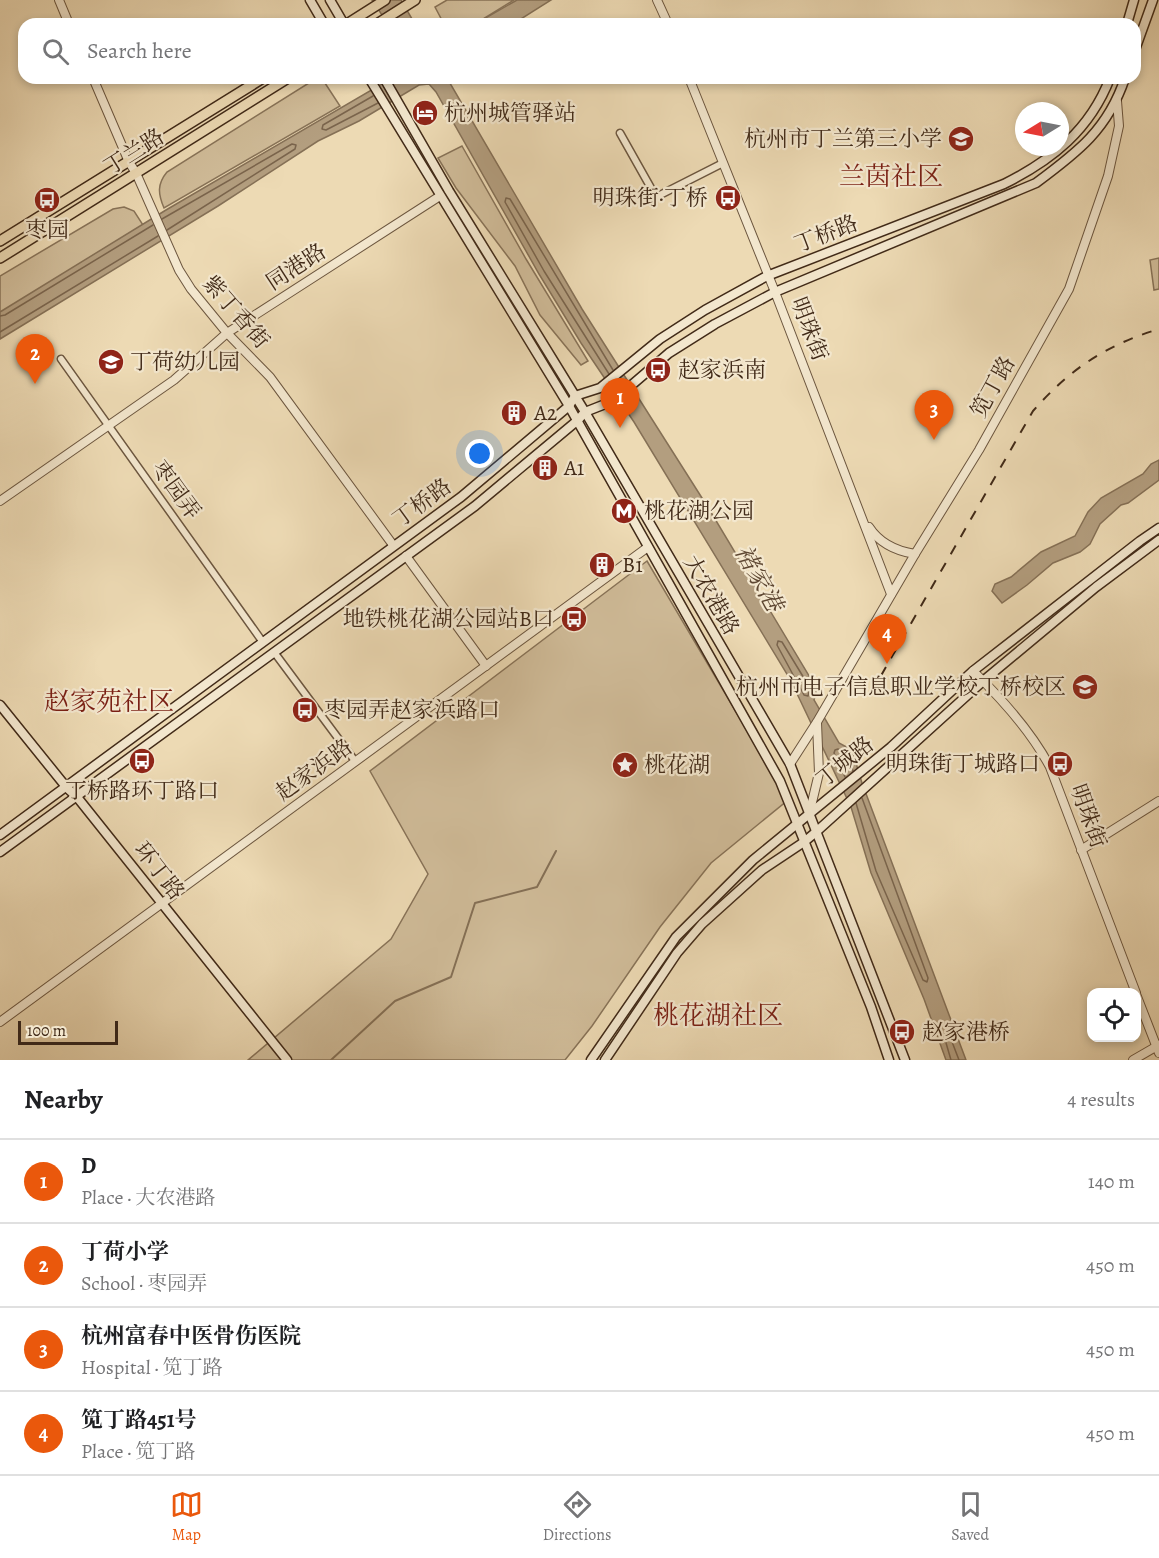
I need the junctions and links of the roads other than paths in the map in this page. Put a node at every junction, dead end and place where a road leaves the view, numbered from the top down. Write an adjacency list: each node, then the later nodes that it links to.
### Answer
1 (59, 0): 9 (street)
2 (310, 0): 10 (main road)
3 (330, 0): 11 (main road)
4 (385, 0): 12 (main road)
5 (415, 0): 13 (main road)
6 (657, 0): 14 (street)
7 (1134, 0): 15 (main road)
8 (1152, 2): 16 (main road)
9 (66, 18)
10 (320, 18)
11 (342, 18)
12 (355, 18)
13 (386, 18)
14 (665, 18)
15 (1129, 18)
16 (1141, 33)
17 (96, 84): 27 (street, 紫丁香街)
18 (252, 84): 27 (main road, 丁兰路)
19 (278, 84): 29 (main road, 丁兰路)
20 (373, 84): 30 (main road, 大农港路)
21 (388, 84): 37 (main road, 大农港路)
22 (691, 84): 28 (street, 明珠街)
23 (1108, 84): 33 (main road, 丁桥路)
24 (1123, 84): 25 (main road, 笕丁路)
25 (1117, 101): 34 (main road, 丁桥路); 48 (street, 笕丁路)
26 (620, 133): 28 (street)
27 (129, 162): 29 (street, 紫丁香街); 31 (main road, 丁兰路)
28 (723, 163): 33 (street, 明珠街)
29 (136, 173): 32 (main road, 丁兰路); 35 (street, 紫丁香街)
30 (440, 196): 35 (street, 同港路); 38 (main road, 大农港路)
31 (0, 241)
32 (0, 258)
33 (768, 276): 34 (street, 明珠街); 37 (main road, 丁桥路)
34 (775, 292): 39 (main road, 丁桥路); 43 (street, 明珠街)
35 (227, 333): 41 (street, 同港路); 46 (street, 紫丁香街)
36 (61, 359): 41 (street, 枣园弄)
37 (575, 396): 38 (main road, 丁桥路); 39 (main road, 大农港路)
38 (570, 406): 40 (main road, 大农港路); 46 (main road, 丁桥路)
39 (585, 412): 40 (main road, 丁桥路); 59 (main road, 大农港路)
40 (578, 420): 47 (main road, 大农港路); 49 (main road, 丁桥路)
41 (106, 425): 42 (street, 同港路); 51 (street, 枣园弄)
42 (0, 501)
43 (860, 513): 48 (street); 50 (street, 明珠街)
44 (1159, 528): 54 (main road, 丁城路)
45 (1159, 540): 55 (main road, 丁城路)
46 (393, 545): 51 (main road, 丁桥路)
47 (648, 547): 53 (street, 赵家浜路); 64 (main road, 大农港路)
48 (915, 554): 50 (street, 笕丁路)
49 (406, 556): 52 (main road, 丁桥路); 53 (street)
50 (891, 594): 57 (street, 笕丁路)
51 (262, 642): 60 (main road, 丁桥路)
52 (274, 652): 58 (street); 61 (main road, 丁桥路)
53 (486, 666): 58 (street, 赵家浜路)
54 (973, 671): 55 (street, 明珠街); 63 (main road, 丁城路)
55 (983, 681): 65 (main road, 丁城路); 68 (street, 明珠街)
56 (0, 705): 60 (main road, 环丁路)
57 (817, 722): 59 (street, 笕丁路); 63 (street)
58 (355, 762): 70 (street, 赵家浜路)
59 (790, 764): 63 (main road, 大农港路)
60 (67, 788): 61 (main road, 环丁路); 66 (main road, 丁桥路)
61 (77, 796): 69 (main road, 丁桥路); 70 (main road, 环丁路)
62 (1159, 801): 68 (street)
63 (808, 816): 64 (main road, 丁城路); 65 (main road, 大农港路)
64 (798, 825): 67 (main road, 大农港路); 76 (main road, 丁城路)
65 (816, 832): 67 (main road, 丁城路); 79 (main road, 大农港路)
66 (0, 835)
67 (804, 843): 77 (main road, 丁城路); 78 (main road, 大农港路)
68 (1081, 850): 71 (street, 明珠街)
69 (0, 852)
70 (162, 904): 73 (street, 赵家浜路); 75 (main road, 环丁路)
71 (1134, 988)
72 (1141, 1006): 74 (street, 明珠街)
73 (0, 1022)
74 (1158, 1048): 80 (street)
75 (287, 1060)
76 (591, 1060)
77 (605, 1060)
78 (889, 1060)
79 (905, 1060)
80 (1133, 1060)

